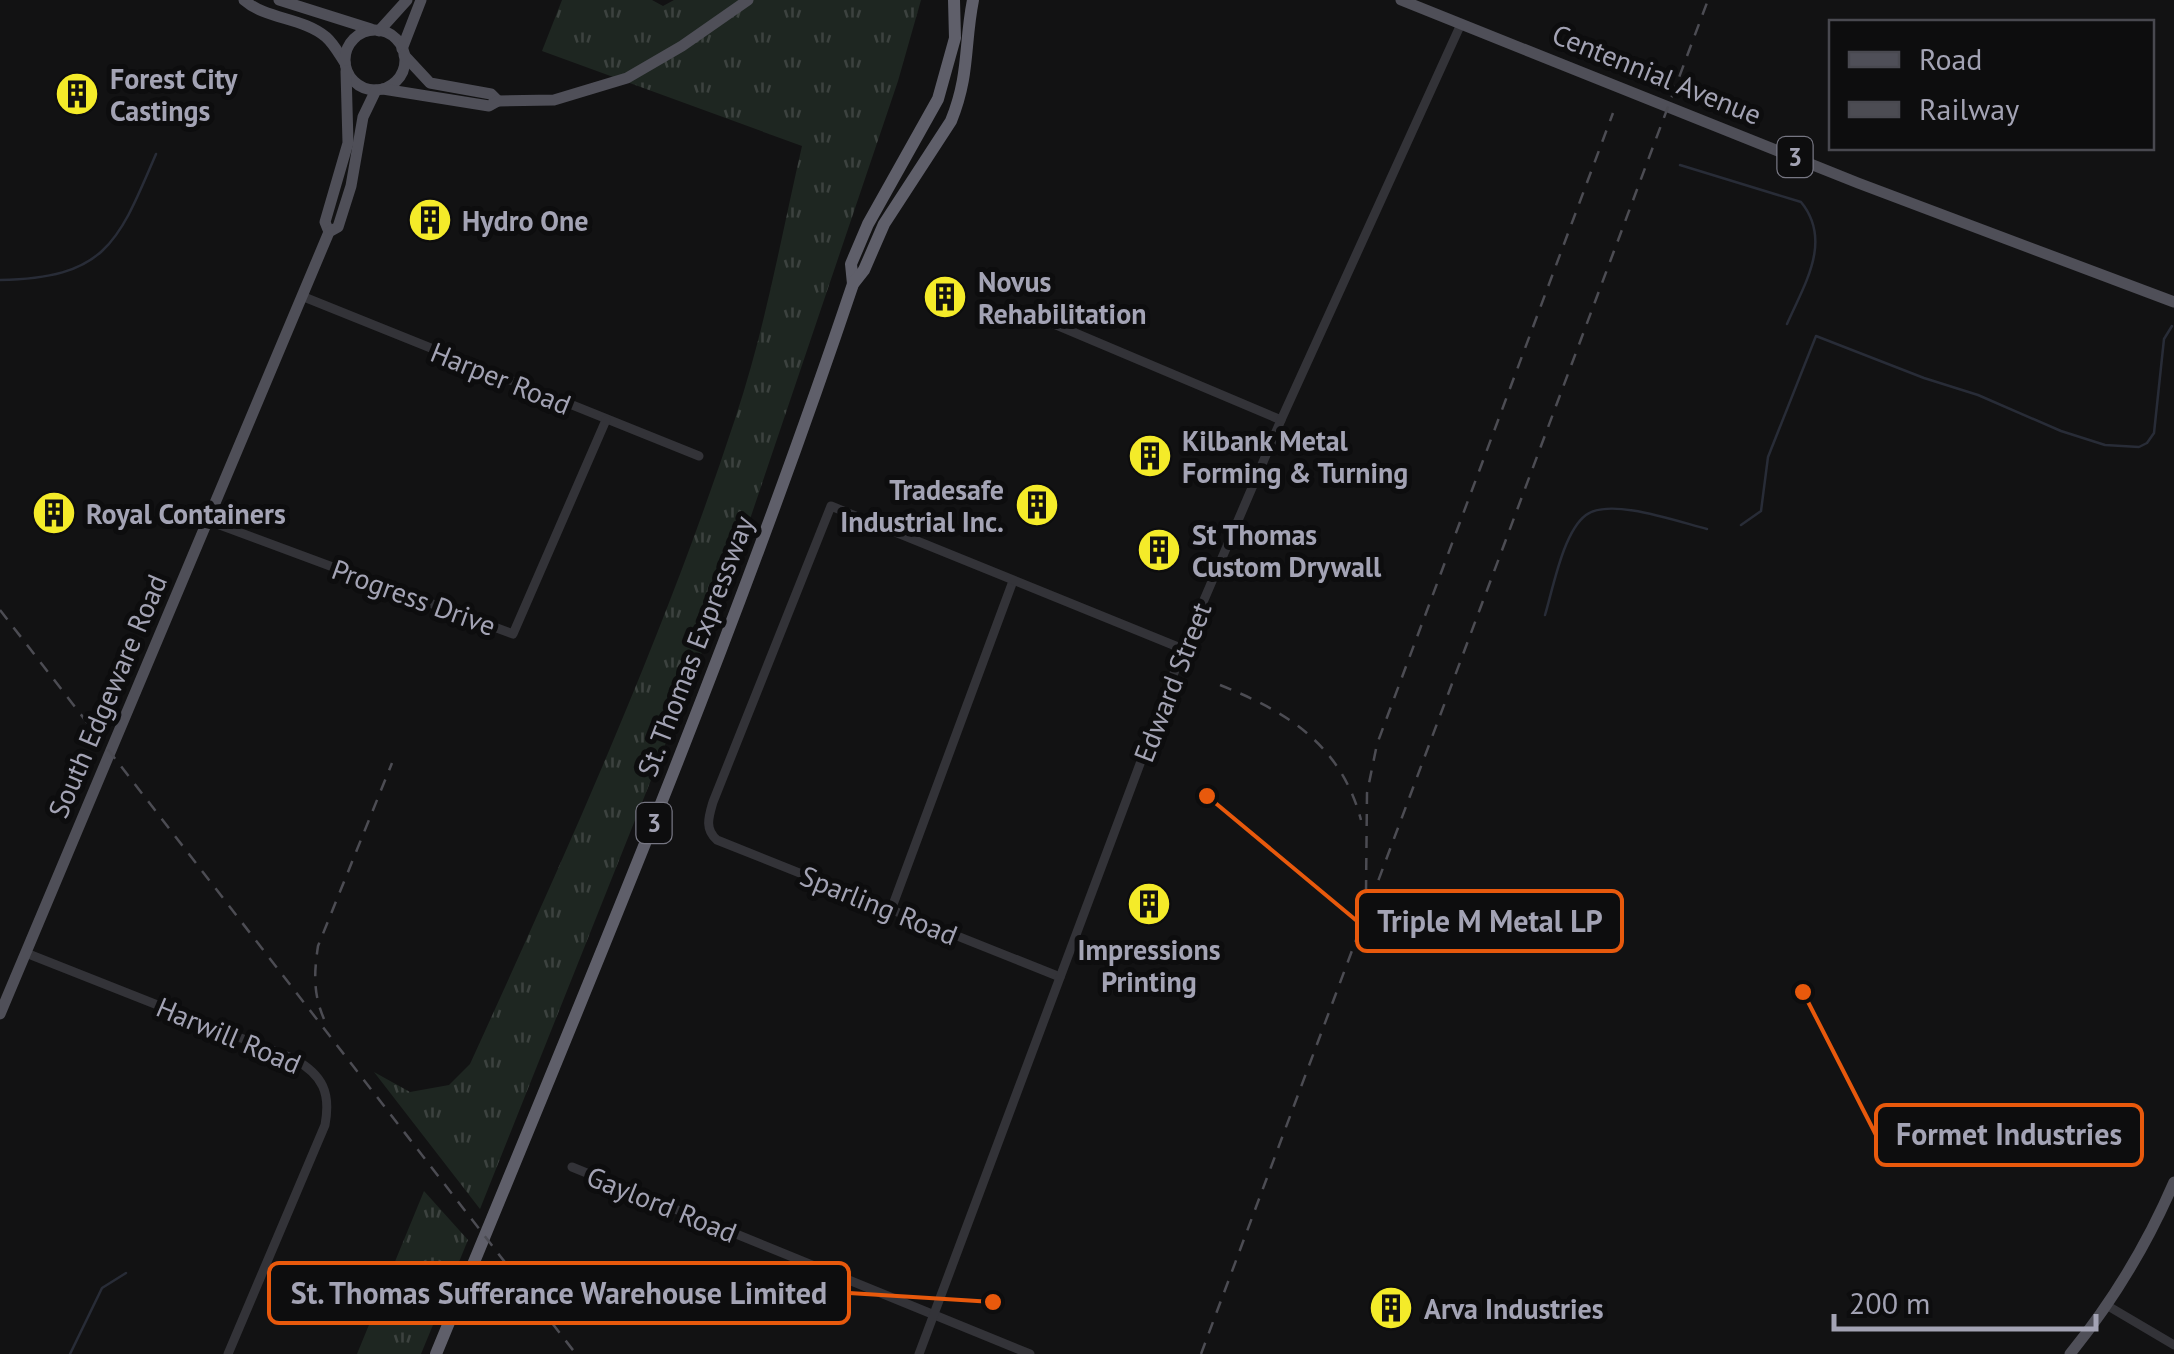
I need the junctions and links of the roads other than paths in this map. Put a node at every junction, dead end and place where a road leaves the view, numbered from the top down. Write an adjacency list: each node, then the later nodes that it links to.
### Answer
1 (244, 0): 12 (main road)
2 (279, 0): 10 (main road)
3 (407, 0): 10 (main road)
4 (421, 0): 11 (main road)
5 (748, 0): 14 (main road)
6 (954, 0): 16 (highway, St. Thomas Expressway / 3)
7 (973, 0): 16 (highway, St. Thomas Expressway / 3)
8 (1401, 0): 9 (main road, Centennial Avenue / 3)
9 (1461, 24): 18 (main road, Centennial Avenue / 3); 21 (street, Edward Street)
10 (377, 31): 11 (main road); 12 (main road)
11 (403, 52): 13 (main road); 14 (main road)
12 (346, 67): 13 (main road); 15 (main road, South Edgeware Road)
13 (379, 90): 14 (main road); 15 (main road, South Edgeware Road)
14 (498, 100)
15 (329, 232): 17 (main road, South Edgeware Road)
16 (852, 284): 36 (highway, St. Thomas Expressway / 3)
17 (304, 297): 20 (street, Harper Road); 23 (main road, South Edgeware Road)
18 (2174, 302)
19 (1036, 316): 21 (street)
20 (606, 420): 22 (street, Harper Road); 23 (street, Progress Drive)
21 (1281, 420): 25 (street, Edward Street)
22 (699, 456)
23 (209, 520): 27 (main road, South Edgeware Road)
24 (1013, 581): 25 (street); 26 (street); 26 (street, Sparling Road)
25 (1183, 649): 28 (street, Edward Street)
26 (891, 910): 28 (street, Sparling Road)
27 (26, 952): 29 (main road, South Edgeware Road); 35 (street, Harwill Road)
28 (1060, 977): 33 (street, Edward Street)
29 (0, 1014)
30 (572, 1167): 33 (street, Gaylord Road)
31 (2174, 1182): 32 (main road)
32 (2108, 1306): 34 (street); 39 (main road)
33 (933, 1316): 37 (street, Edward Street); 38 (street, Gaylord Road)
34 (2172, 1344): 40 (street)
35 (228, 1354)
36 (436, 1354)
37 (919, 1354)
38 (1030, 1354)
39 (2070, 1354)
40 (2164, 1354)

